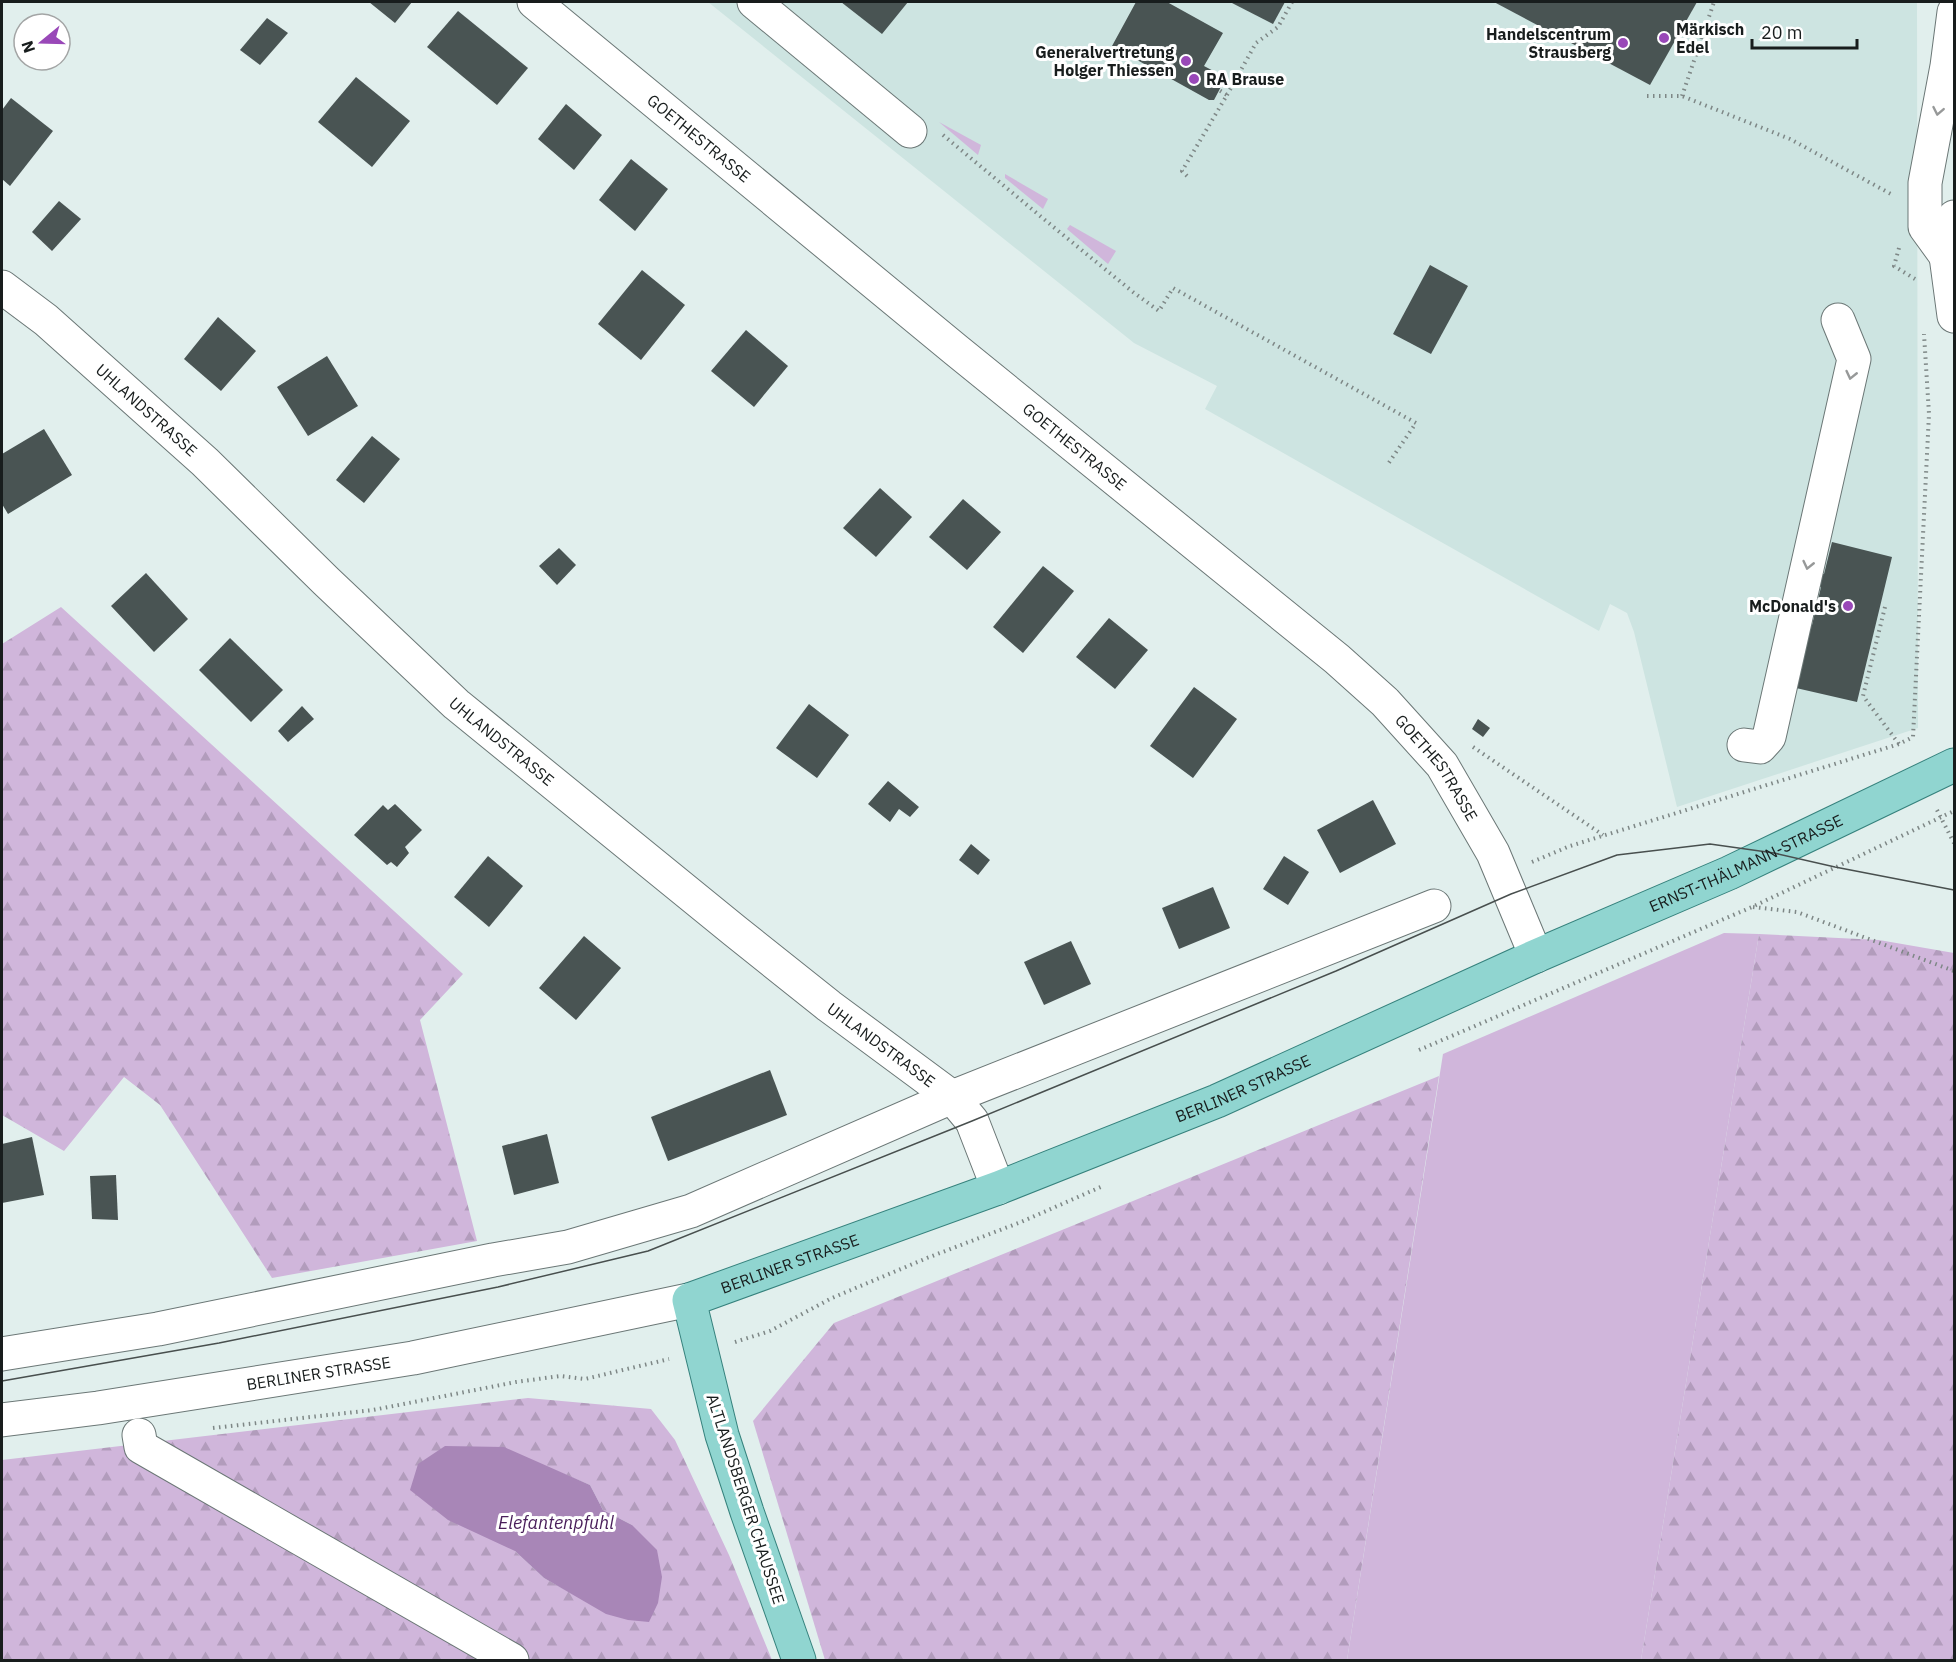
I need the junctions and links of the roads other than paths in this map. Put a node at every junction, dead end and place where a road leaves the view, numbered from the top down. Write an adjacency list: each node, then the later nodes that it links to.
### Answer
1 (534, 2): 13 (street, GOETHESTRASSE)
2 (754, 2): 4 (street)
3 (1954, 12): 6 (street, one-way to 6)
4 (910, 131)
5 (1954, 217): 6 (street)
6 (1946, 256): 9 (street)
7 (2, 287): 14 (street, UHLANDSTRASSE)
8 (1838, 320): 10 (street, one-way to 10)
9 (1939, 320)
10 (1744, 745)
11 (1954, 765): 13 (main road, ERNST-THÄLMANN-STRASSE)
12 (1434, 906): 14 (street)
13 (1536, 956): 15 (main road, BERLINER STRASSE)
14 (952, 1097): 15 (street, UHLANDSTRASSE); 17 (street)
15 (998, 1188): 16 (main road, BERLINER STRASSE)
16 (690, 1300): 18 (street, BERLINER STRASSE); 21 (main road, ALTLANDSBERGER CHAUSSEE)
17 (2, 1354)
18 (2, 1420)
19 (139, 1436): 20 (street)
20 (512, 1660)
21 (799, 1660)

